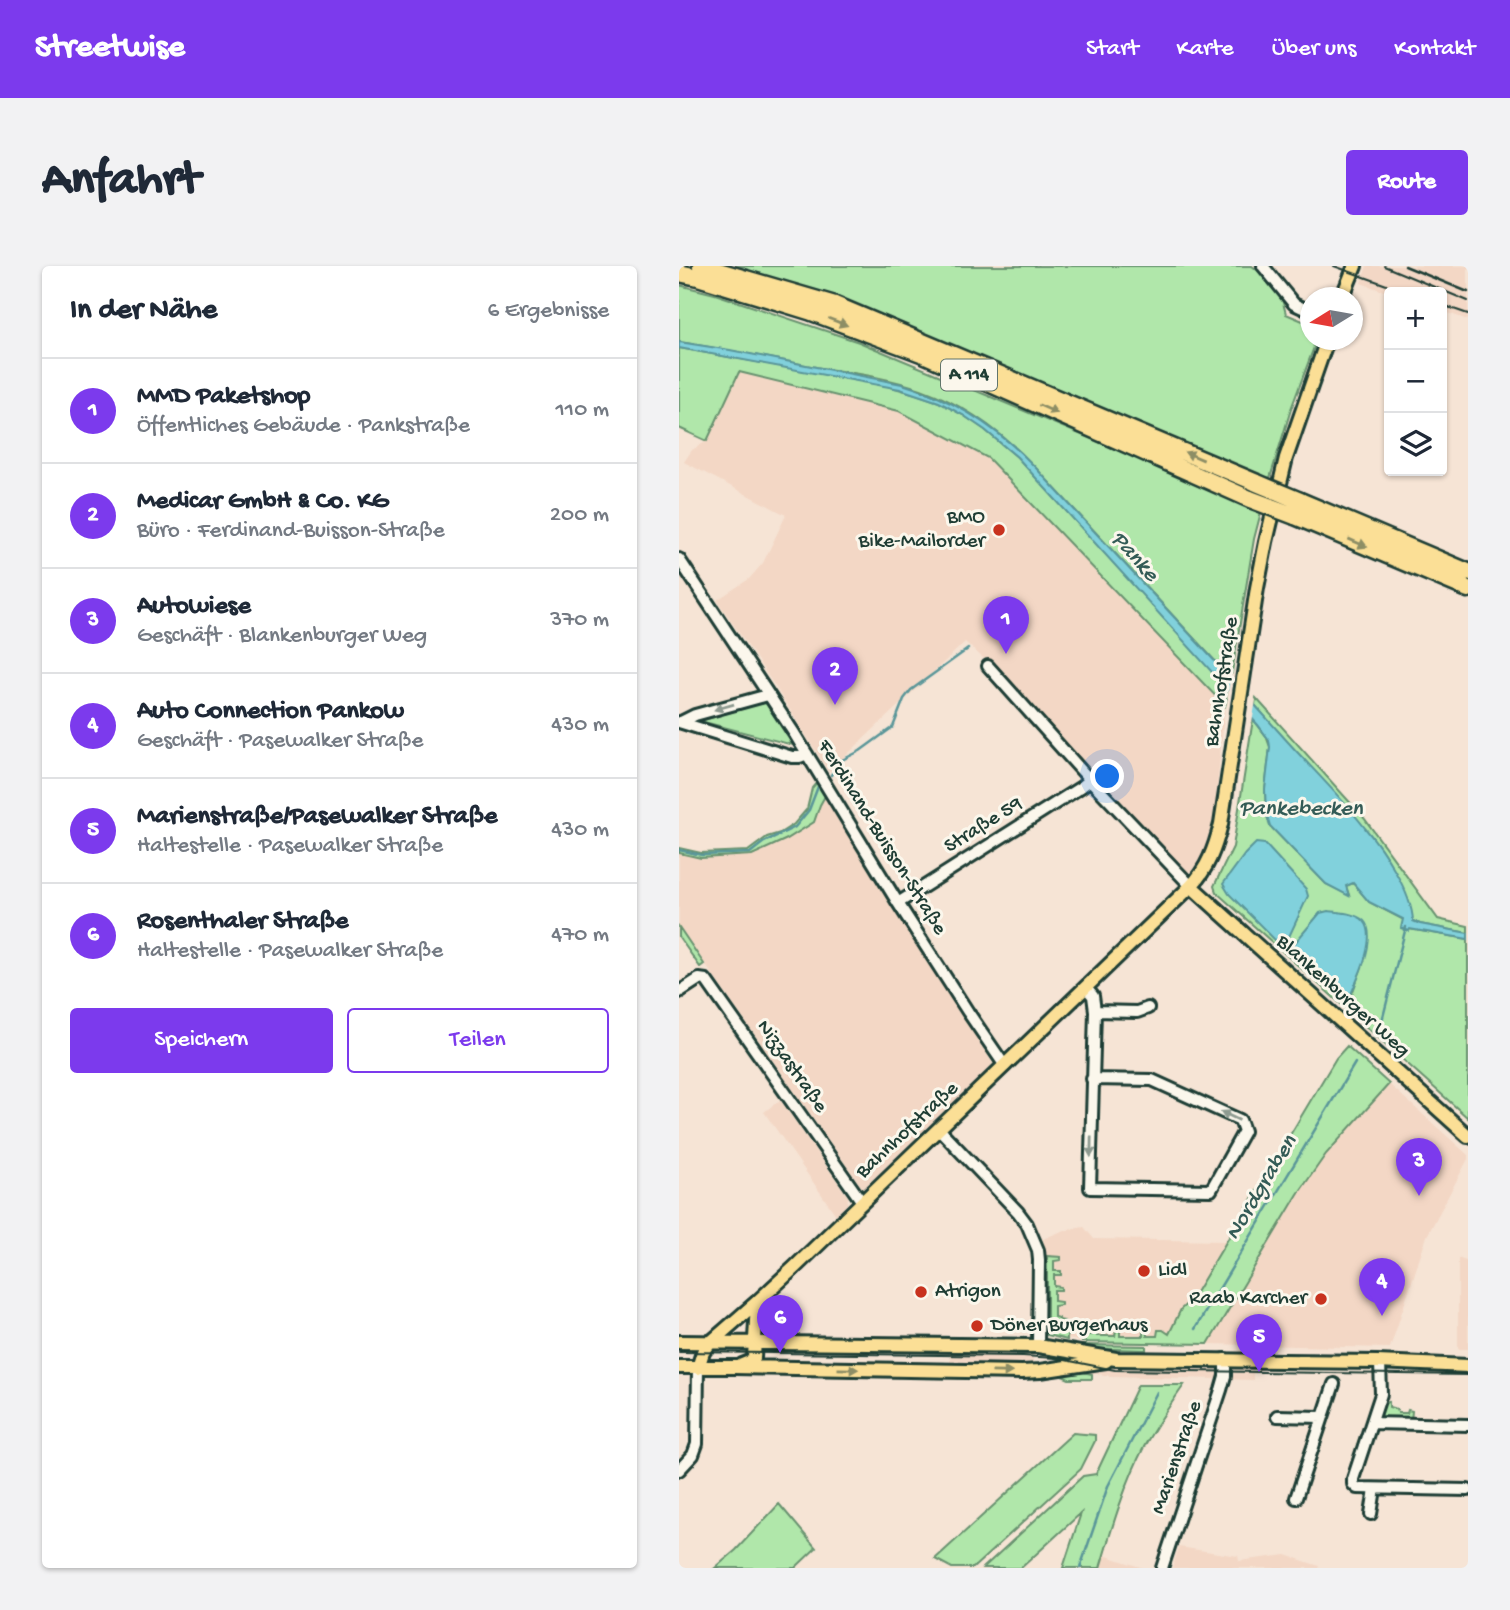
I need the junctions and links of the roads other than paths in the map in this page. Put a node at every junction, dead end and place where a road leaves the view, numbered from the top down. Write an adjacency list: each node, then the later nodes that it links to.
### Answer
1 (701, 266): 8 (highway, A 114, one-way to 1, bridge)
2 (1263, 266): 6 (street)
3 (1355, 266): 5 (main road)
4 (679, 273): 8 (highway, A 114, one-way to 8, bridge)
5 (1346, 287)
6 (1300, 307)
7 (1323, 350): 17 (main road, Bahnhofstraße)
8 (1298, 509): 10 (highway, A 114); 11 (highway, A 114, one-way to 11)
9 (679, 559): 13 (street, Ferdinand-Buisson-Straße)
10 (1468, 572)
11 (1468, 589)
12 (988, 666): 16 (street)
13 (768, 695): 14 (street, one-way to 14); 15 (street, Ferdinand-Buisson-Straße)
14 (680, 722): 15 (street)
15 (807, 754): 18 (street, Ferdinand-Buisson-Straße)
16 (1090, 780): 17 (street); 18 (street, Straße 59)
17 (1191, 886): 19 (main road, Bahnhofstraße); 26 (main road, Blankenburger Weg)
18 (898, 904): 23 (street, Ferdinand-Buisson-Straße)
19 (1086, 988): 22 (street); 23 (main road, Bahnhofstraße)
20 (679, 992): 27 (street, Nizzastraße)
21 (1148, 1008): 22 (street)
22 (1095, 1011): 24 (street)
23 (1005, 1066): 25 (main road, Bahnhofstraße)
24 (1092, 1079): 24 (street, one-way to 24)
25 (939, 1129): 27 (main road, Bahnhofstraße); 33 (street)
26 (1468, 1136)
27 (862, 1202): 28 (main road, Bahnhofstraße)
28 (757, 1302): 30 (main road, Bahnhofstraße); 31 (main road)
29 (679, 1342): 30 (main road)
30 (710, 1343): 31 (main road); 40 (main road)
31 (756, 1343): 32 (main road); 39 (main road)
32 (903, 1346): 33 (main road); 41 (main road)
33 (1038, 1346): 34 (main road); 42 (main road)
34 (1117, 1359): 35 (main road); 42 (main road)
35 (1225, 1359): 36 (main road); 53 (street, Marienstraße)
36 (1380, 1362): 37 (main road); 46 (street)
37 (1468, 1366)
38 (679, 1367): 40 (main road)
39 (735, 1367): 40 (main road); 41 (main road, one-way to 41)
40 (698, 1368): 48 (street)
41 (902, 1370): 42 (main road, one-way to 42)
42 (1040, 1371)
43 (1334, 1384): 45 (street)
44 (1277, 1416): 45 (street)
45 (1322, 1417): 51 (street)
46 (1372, 1423): 47 (street); 49 (street)
47 (1468, 1425)
48 (679, 1471)
49 (1375, 1489): 50 (street); 52 (street)
50 (1468, 1490)
51 (1296, 1498)
52 (1371, 1514)
53 (1162, 1568)

